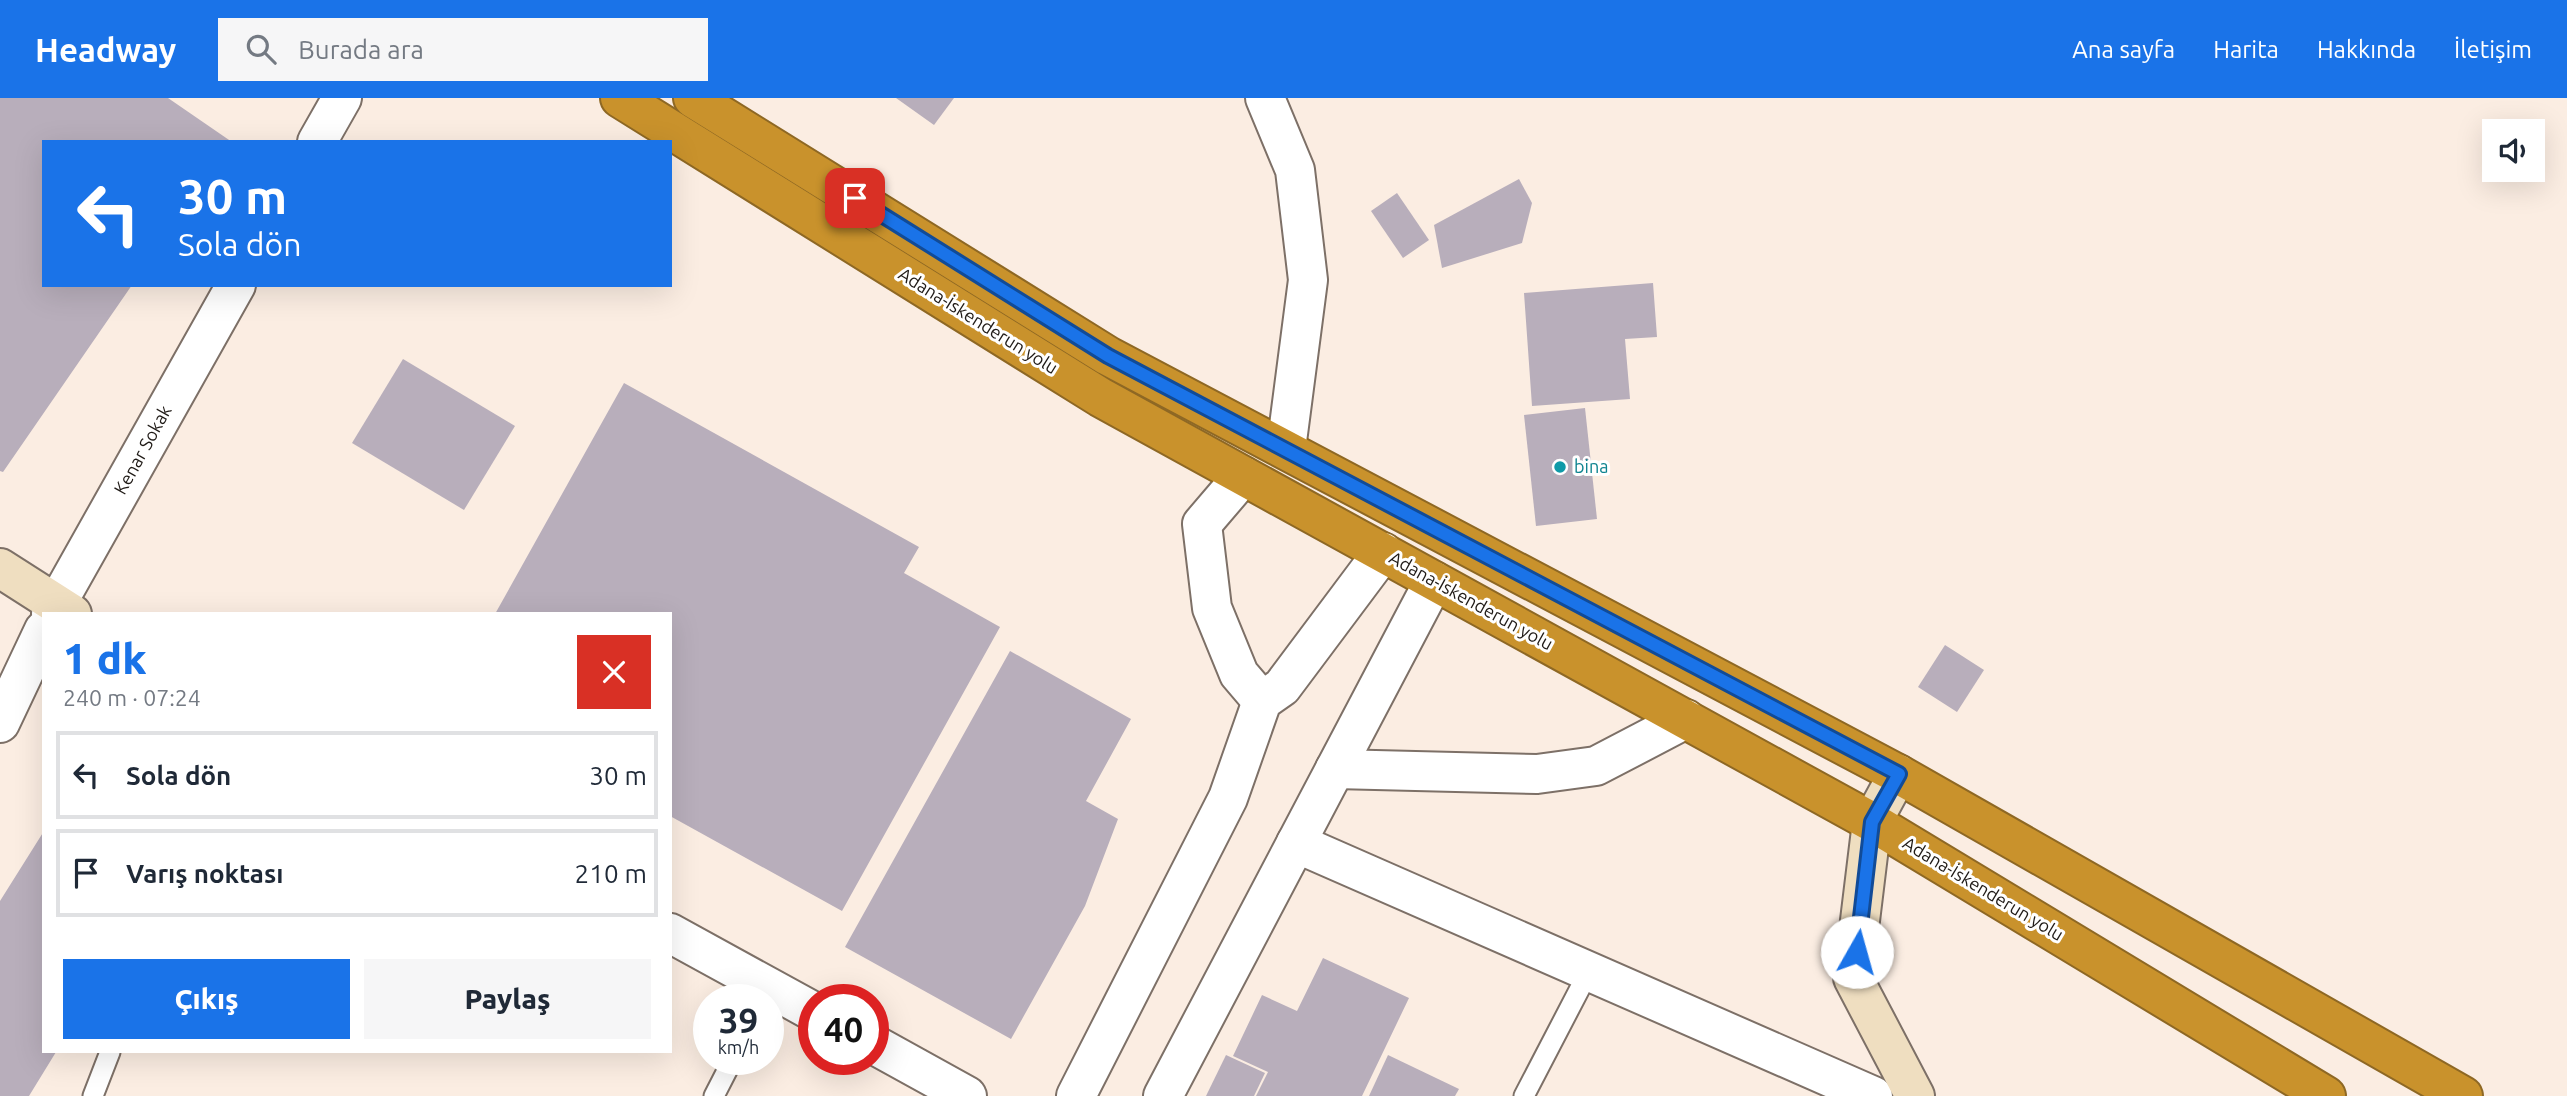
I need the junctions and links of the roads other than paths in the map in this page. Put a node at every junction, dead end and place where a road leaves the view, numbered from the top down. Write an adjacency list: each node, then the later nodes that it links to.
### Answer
1 (342, 98): 5 (street)
2 (620, 98): 8 (highway, Adana-İskenderun yolu)
3 (693, 98): 7 (highway)
4 (1265, 98): 7 (street)
5 (318, 140)
6 (235, 287): 13 (street, Kenar Sokak)
7 (1286, 449): 19 (highway)
8 (1243, 476): 9 (highway, Adana-İskenderun yolu); 15 (street)
9 (1382, 552): 11 (highway, Adana-İskenderun yolu); 15 (street)
10 (0, 568): 12 (street)
11 (1434, 581): 16 (highway, Adana-İskenderun yolu); 18 (street)
12 (50, 612)
13 (57, 612)
14 (42, 641): 17 (street, Kenar Sokak)
15 (1262, 701): 31 (street)
16 (1686, 719): 18 (street); 20 (highway, Adana-İskenderun yolu)
17 (0, 723)
18 (1335, 769): 21 (street)
19 (1899, 774): 20 (street); 37 (highway)
20 (1872, 822): 35 (street); 36 (highway, Adana-İskenderun yolu)
21 (1296, 843): 23 (street); 32 (street)
22 (672, 934): 24 (street)
23 (1589, 971): 33 (lane); 34 (street)
24 (752, 984)
25 (110, 1053): 28 (lane)
26 (889, 1053): 30 (street)
27 (725, 1075): 29 (lane)
28 (93, 1096)
29 (714, 1096)
30 (967, 1096)
31 (1076, 1096)
32 (1163, 1096)
33 (1524, 1096)
34 (1873, 1096)
35 (1915, 1096)
36 (2326, 1096)
37 (2463, 1096)

